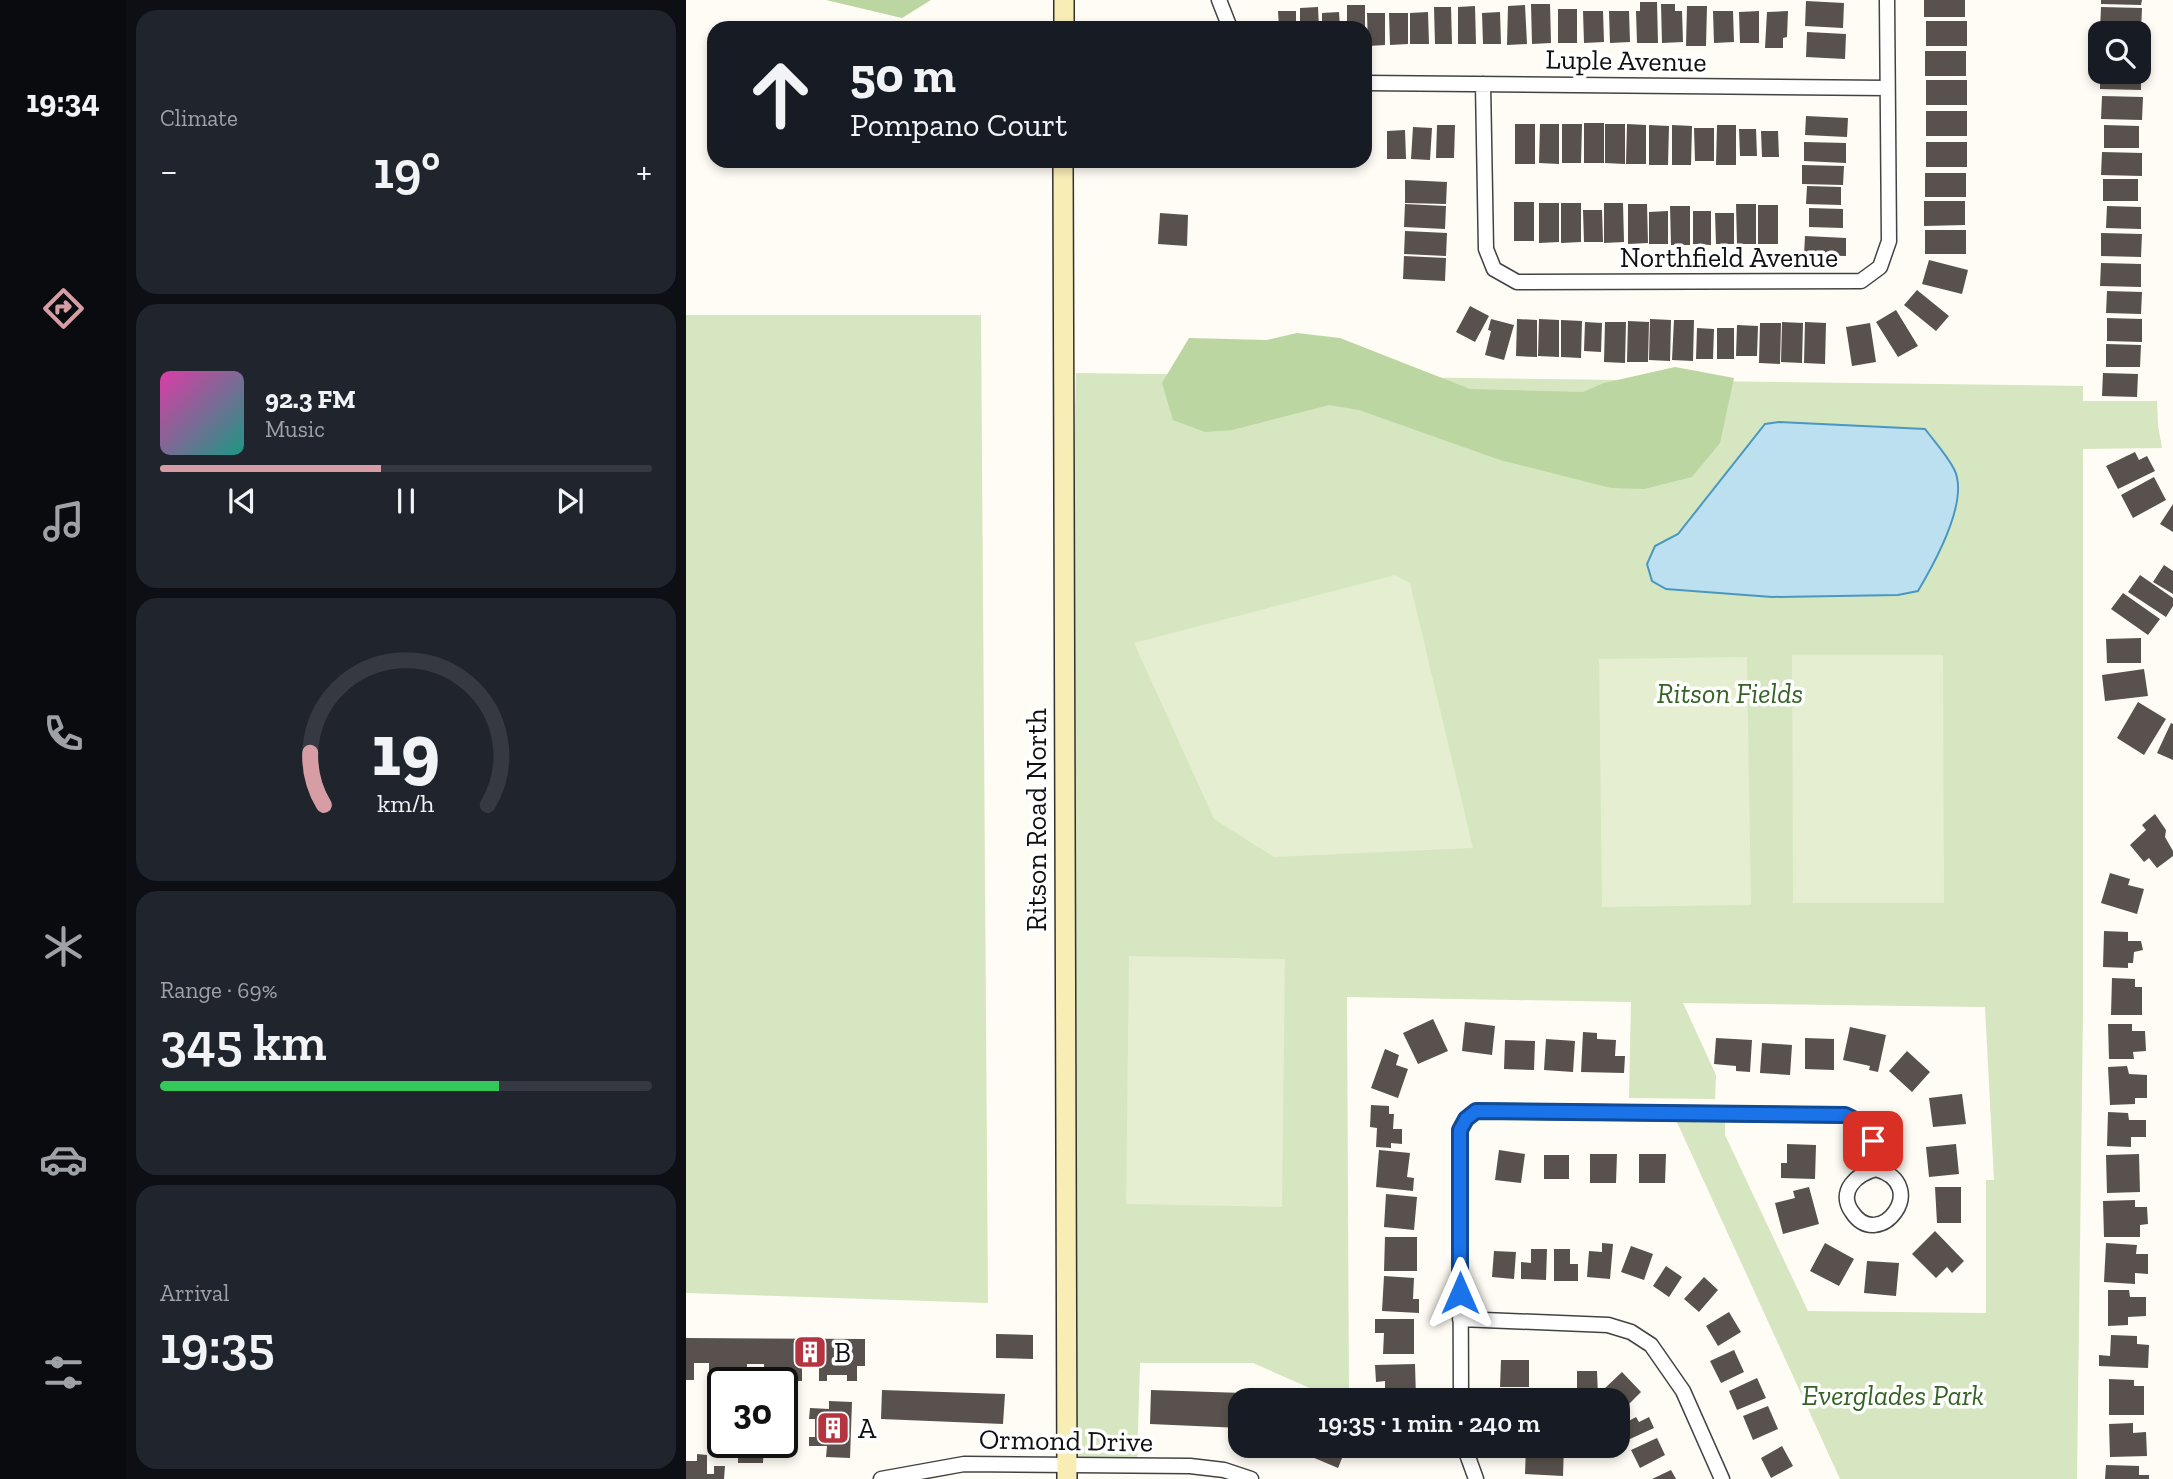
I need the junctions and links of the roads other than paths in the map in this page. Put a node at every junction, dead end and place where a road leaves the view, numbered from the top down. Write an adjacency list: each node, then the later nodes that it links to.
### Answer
1 (1064, 0): 4 (main road)
2 (1219, 0): 5 (street)
3 (1887, 0): 8 (street, Northfield Avenue)
4 (1064, 21)
5 (1227, 21)
6 (1372, 83): 7 (street, Luple Avenue)
7 (1483, 83): 8 (street, Luple Avenue); 8 (street, Northfield Avenue)
8 (1887, 88)
9 (1063, 168): 14 (main road, Ritson Road North)
10 (1876, 1169): 11 (street)
11 (1460, 1319): 12 (street); 18 (street)
12 (1461, 1388)
13 (1468, 1458): 17 (street)
14 (1066, 1472): 15 (street, Ormond Drive); 16 (street, Ormond Drive)
15 (881, 1479)
16 (1251, 1479)
17 (1476, 1479)
18 (1722, 1479)

